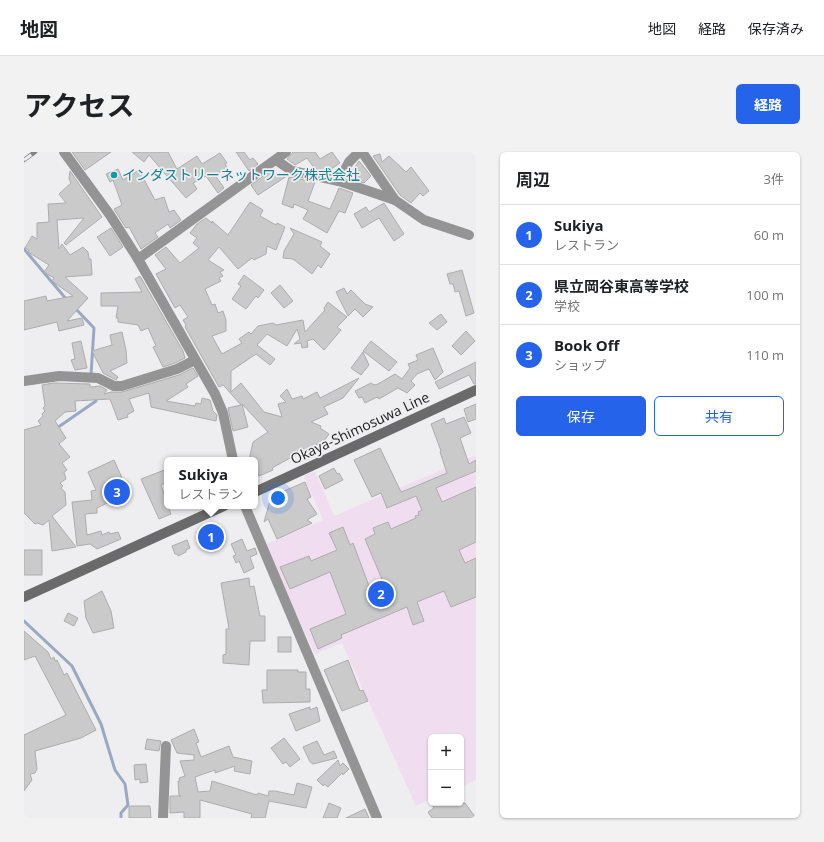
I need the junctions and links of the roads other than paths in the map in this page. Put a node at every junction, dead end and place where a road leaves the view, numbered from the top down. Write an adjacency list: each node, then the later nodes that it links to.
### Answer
1 (64, 152): 7 (street)
2 (361, 152): 4 (street); 5 (street)
3 (281, 154): 4 (street); 7 (street)
4 (340, 181): 5 (street)
5 (395, 200): 6 (street)
6 (469, 235)
7 (138, 259): 8 (street)
8 (195, 360): 9 (street); 11 (street)
9 (24, 381)
10 (476, 390): 12 (main road, Okaya-Shimosuwa Line)
11 (232, 457)
12 (258, 491)
13 (217, 509): 15 (main road)
14 (246, 509): 18 (street)
15 (24, 597)
16 (166, 746): 17 (street)
17 (163, 818)
18 (377, 818)

